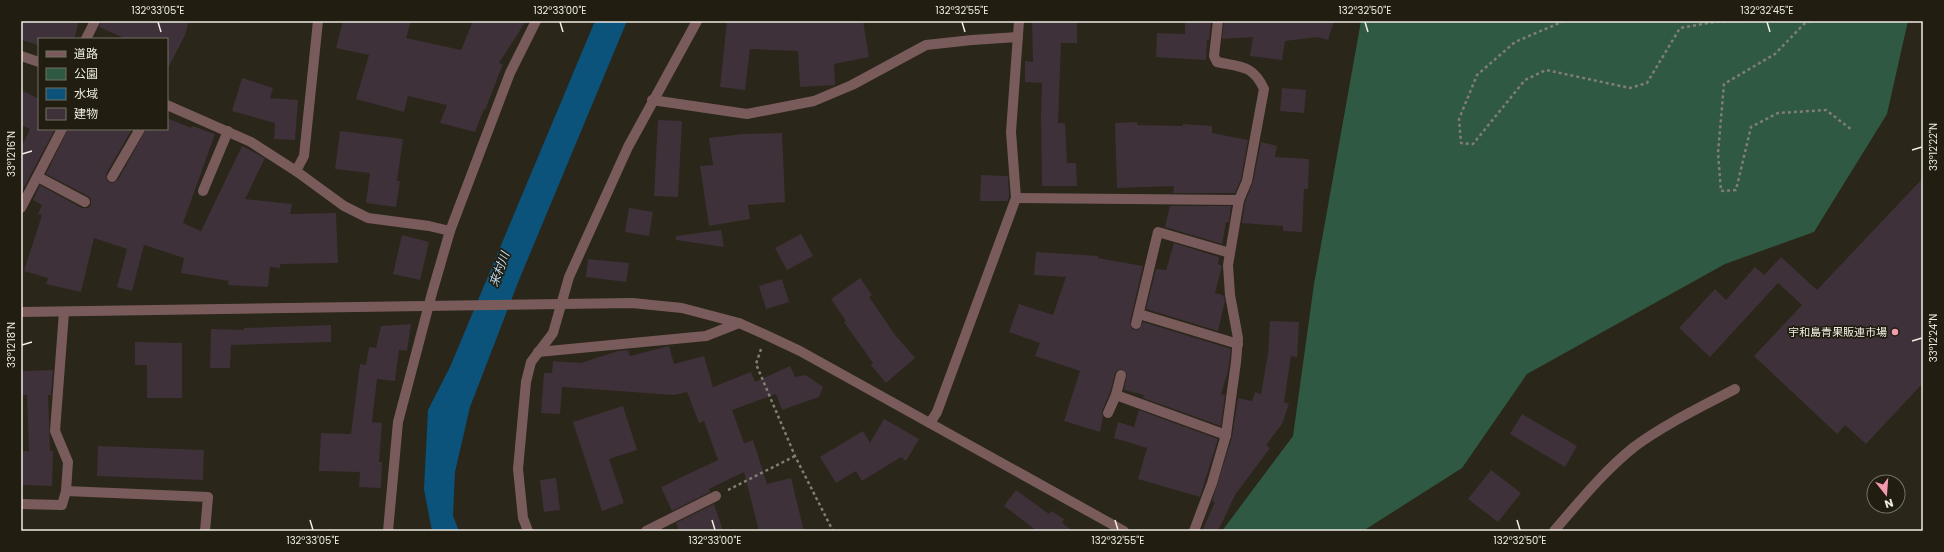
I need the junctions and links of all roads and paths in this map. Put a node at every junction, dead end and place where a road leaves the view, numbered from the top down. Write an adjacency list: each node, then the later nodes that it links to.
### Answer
1 (94, 21): 11 (street)
2 (318, 21): 20 (street)
3 (536, 21): 28 (street)
4 (697, 21): 14 (street)
5 (1019, 21): 10 (street)
6 (1218, 21): 25 (street)
7 (1564, 21): 8 (path)
8 (1749, 21)
9 (1811, 21): 18 (path)
10 (1018, 37): 14 (street); 24 (street)
11 (86, 38)
12 (21, 56): 13 (street)
13 (38, 62)
14 (652, 100): 30 (street)
15 (168, 105): 19 (street)
16 (62, 130): 21 (street)
17 (139, 130): 22 (street)
18 (1852, 130)
19 (228, 131): 20 (street); 23 (street)
20 (296, 171): 28 (street)
21 (38, 177): 26 (street); 27 (street)
22 (112, 177)
23 (203, 190)
24 (1016, 198): 25 (street); 44 (street)
25 (1239, 200): 29 (street)
26 (85, 202)
27 (21, 208)
28 (450, 231): 31 (street)
29 (1230, 253): 34 (street); 38 (street)
30 (562, 303): 31 (street); 35 (street); 39 (street)
31 (429, 305): 33 (street); 50 (street)
32 (21, 312): 33 (street)
33 (64, 312): 47 (street)
34 (1139, 314): 36 (street); 38 (street)
35 (739, 323): 37 (street); 39 (street)
36 (1136, 324)
37 (766, 335): 44 (street); 46 (path)
38 (1238, 344): 45 (street)
39 (538, 352): 52 (street)
40 (1121, 375): 42 (street)
41 (1735, 388): 57 (street)
42 (1116, 395): 43 (street); 45 (street)
43 (1108, 413)
44 (930, 423): 55 (street)
45 (1226, 435): 56 (street)
46 (795, 456): 48 (path); 54 (path)
47 (66, 490): 49 (street); 51 (street)
48 (716, 496): 53 (street)
49 (21, 504)
50 (389, 530)
51 (205, 531)
52 (528, 531)
53 (646, 531)
54 (833, 531)
55 (1124, 531)
56 (1194, 531)
57 (1554, 531)

